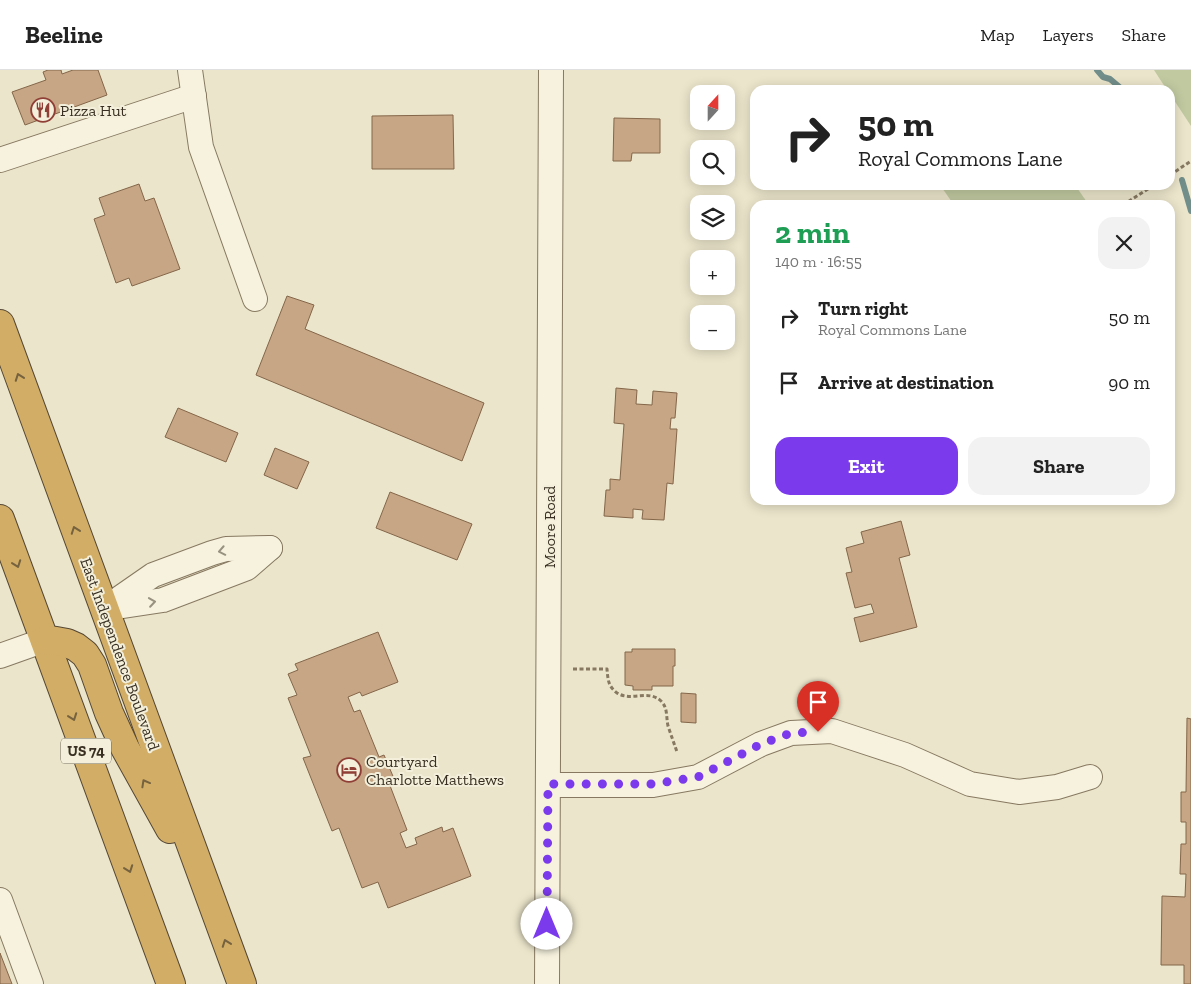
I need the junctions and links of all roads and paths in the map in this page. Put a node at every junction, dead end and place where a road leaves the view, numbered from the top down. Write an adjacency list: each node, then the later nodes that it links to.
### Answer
1 (190, 70): 3 (street)
2 (551, 70): 18 (street, Moore Road)
3 (194, 96): 4 (street); 9 (street)
4 (0, 160)
5 (1191, 161): 6 (path)
6 (1175, 172)
7 (1146, 190): 8 (path)
8 (1131, 200)
9 (255, 299)
10 (0, 324): 12 (highway, East Independence Boulevard, one-way to 10)
11 (0, 519): 13 (highway, US 74, one-way to 13)
12 (104, 609): 12 (street, one-way to 12); 20 (highway, East Independence Boulevard)
13 (45, 640): 14 (street); 20 (highway, one-way to 13); 23 (highway, US 74, one-way to 23)
14 (0, 656)
15 (573, 669): 16 (path)
16 (677, 752)
17 (1090, 777): 18 (street)
18 (548, 784): 25 (street, Moore Road)
19 (0, 900): 21 (street)
20 (212, 902): 24 (highway, East Independence Boulevard, one-way to 20)
21 (5, 927): 22 (street)
22 (32, 984)
23 (171, 984)
24 (242, 984)
25 (547, 984)

